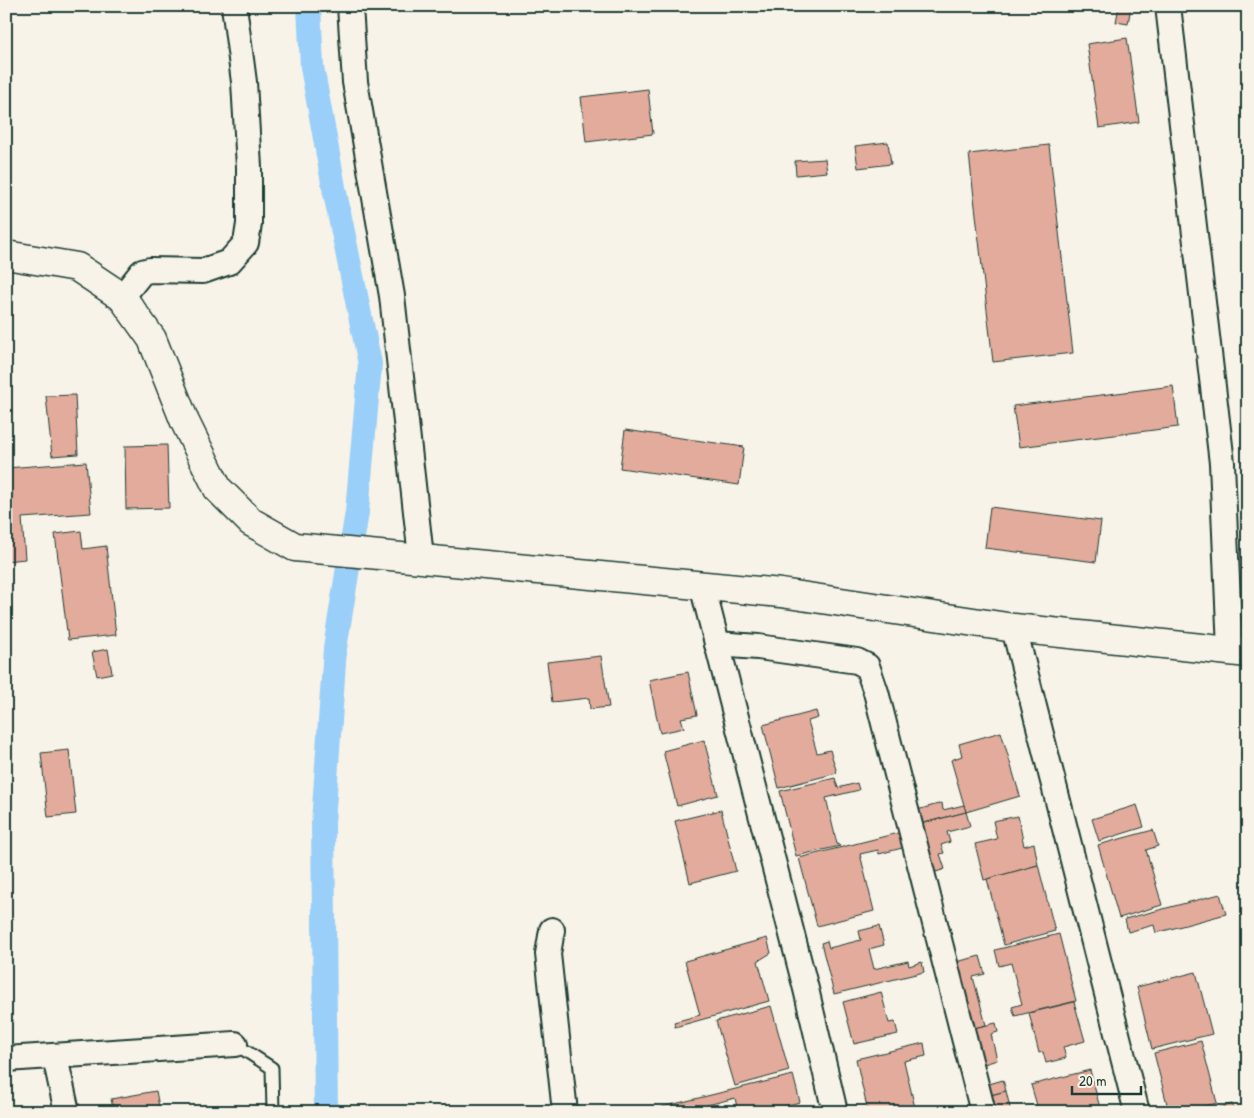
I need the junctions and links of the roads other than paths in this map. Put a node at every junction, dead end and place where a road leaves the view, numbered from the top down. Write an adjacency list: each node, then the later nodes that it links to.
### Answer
1 (234, 6): 5 (street)
2 (350, 6): 6 (street)
3 (1168, 6): 10 (street)
4 (6, 255): 5 (street)
5 (122, 297): 6 (street)
6 (411, 556): 7 (street)
7 (702, 585): 8 (street); 9 (street)
8 (1014, 628): 10 (street); 20 (street)
9 (717, 644): 18 (street); 19 (street)
10 (1239, 651)
11 (552, 930): 17 (street)
12 (235, 1044): 13 (street); 16 (lane)
13 (55, 1057): 14 (street); 15 (street)
14 (6, 1060)
15 (67, 1112)
16 (273, 1112)
17 (565, 1112)
18 (835, 1112)
19 (983, 1112)
20 (1137, 1112)

